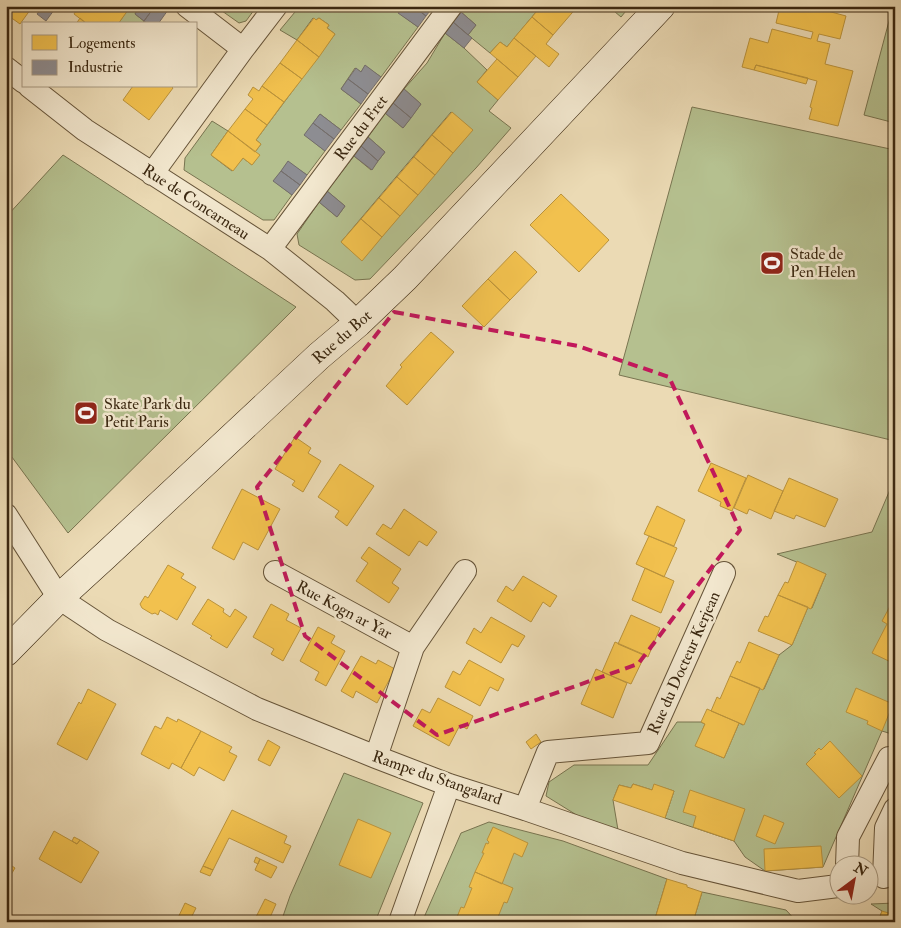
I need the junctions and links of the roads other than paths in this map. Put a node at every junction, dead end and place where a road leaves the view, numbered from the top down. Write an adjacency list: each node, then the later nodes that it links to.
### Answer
1 (187, 6): 5 (street)
2 (276, 6): 5 (street)
3 (451, 6): 10 (street, Rue du Fret)
4 (662, 6): 11 (street, Rue du Bot)
5 (243, 49): 9 (street)
6 (6, 68): 7 (street)
7 (22, 80)
8 (32, 88): 9 (street, Rue de Concarneau)
9 (152, 174): 10 (street, Rue de Concarneau)
10 (270, 250): 11 (street, Rue de Concarneau)
11 (358, 323): 16 (street, Rue du Bot)
12 (6, 515): 16 (street)
13 (465, 571): 17 (street)
14 (275, 572): 17 (street, Rue Kogn ar Yar)
15 (724, 573): 22 (street, Rue du Docteur Kerjean)
16 (59, 598): 18 (street, Rue du Bot); 19 (street, Rampe du Stangalard)
17 (413, 647): 19 (street)
18 (6, 652)
19 (376, 758): 21 (street, Rampe du Stangalard)
20 (889, 758): 24 (street)
21 (449, 784): 22 (street, Rampe du Stangalard); 27 (street)
22 (525, 809): 26 (street, Rampe du Stangalard)
23 (895, 809): 25 (street)
24 (848, 856)
25 (882, 878)
26 (828, 887)
27 (400, 922)

